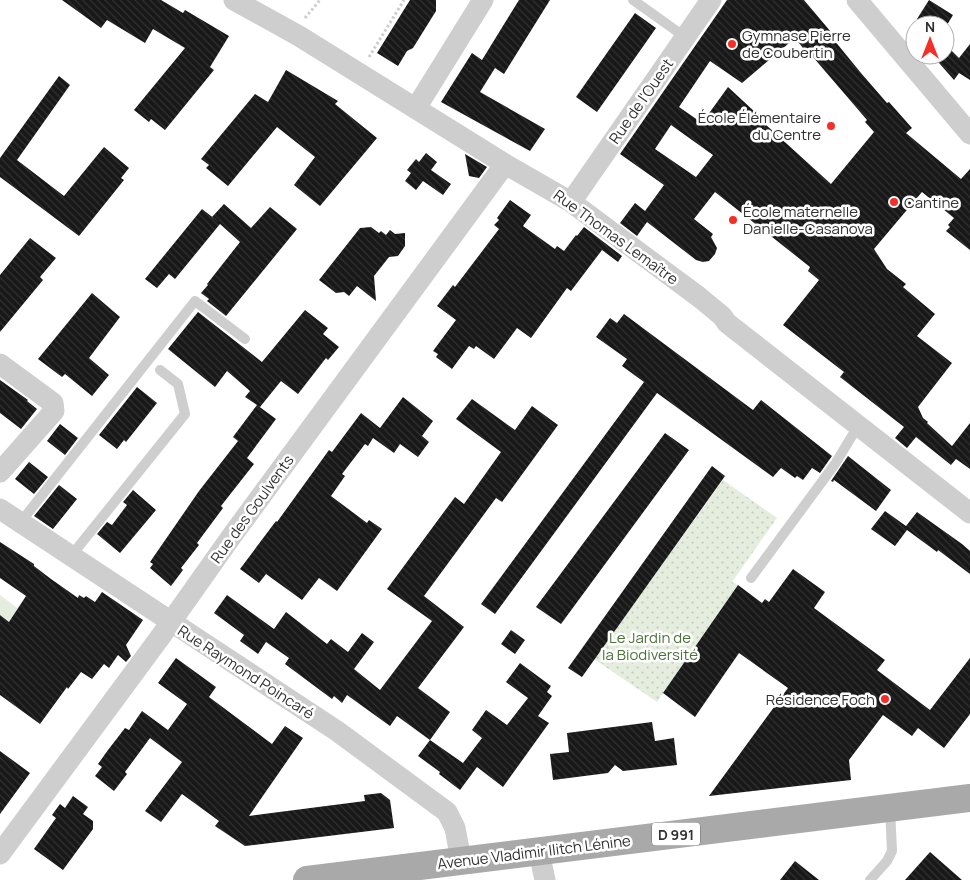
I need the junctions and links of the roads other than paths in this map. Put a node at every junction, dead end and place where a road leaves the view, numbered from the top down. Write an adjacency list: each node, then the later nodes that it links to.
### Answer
1 (234, 0): 7 (street, Rue Thomas Lemaître)
2 (483, 0): 7 (street)
3 (633, 0): 6 (lane)
4 (711, 0): 6 (street, Rue de l'Ouest)
5 (857, 0): 8 (street)
6 (685, 37): 10 (street, Rue de l'Ouest)
7 (416, 108): 9 (street, Rue Thomas Lemaître)
8 (970, 134)
9 (505, 164): 10 (street, Rue Thomas Lemaître); 21 (street, Rue des Goulvents)
10 (571, 202): 14 (street, Rue Thomas Lemaître)
11 (245, 339): 18 (lane)
12 (0, 364): 15 (street)
13 (160, 370): 19 (lane)
14 (858, 426): 17 (street, Rue Thomas Lemaître); 20 (lane)
15 (0, 472)
16 (0, 509): 18 (street, Rue Raymond Poincaré)
17 (970, 513)
18 (20, 522): 19 (street, Rue Raymond Poincaré)
19 (71, 556): 21 (street, Rue Raymond Poincaré)
20 (751, 578)
21 (171, 623): 24 (street, Rue des Goulvents); 26 (street, Rue Raymond Poincaré)
22 (970, 798): 23 (main road, Avenue Vladimir Ilitch Lénine / D 991)
23 (890, 807): 25 (main road, Avenue Vladimir Ilitch Lénine / D 991); 29 (lane)
24 (3, 844)
25 (539, 852): 26 (main road, Avenue Vladimir Ilitch Lénine / D 991); 28 (street)
26 (461, 860): 27 (main road, Avenue Vladimir Ilitch Lénine / D 991)
27 (322, 879)
28 (545, 880)
29 (870, 880)

